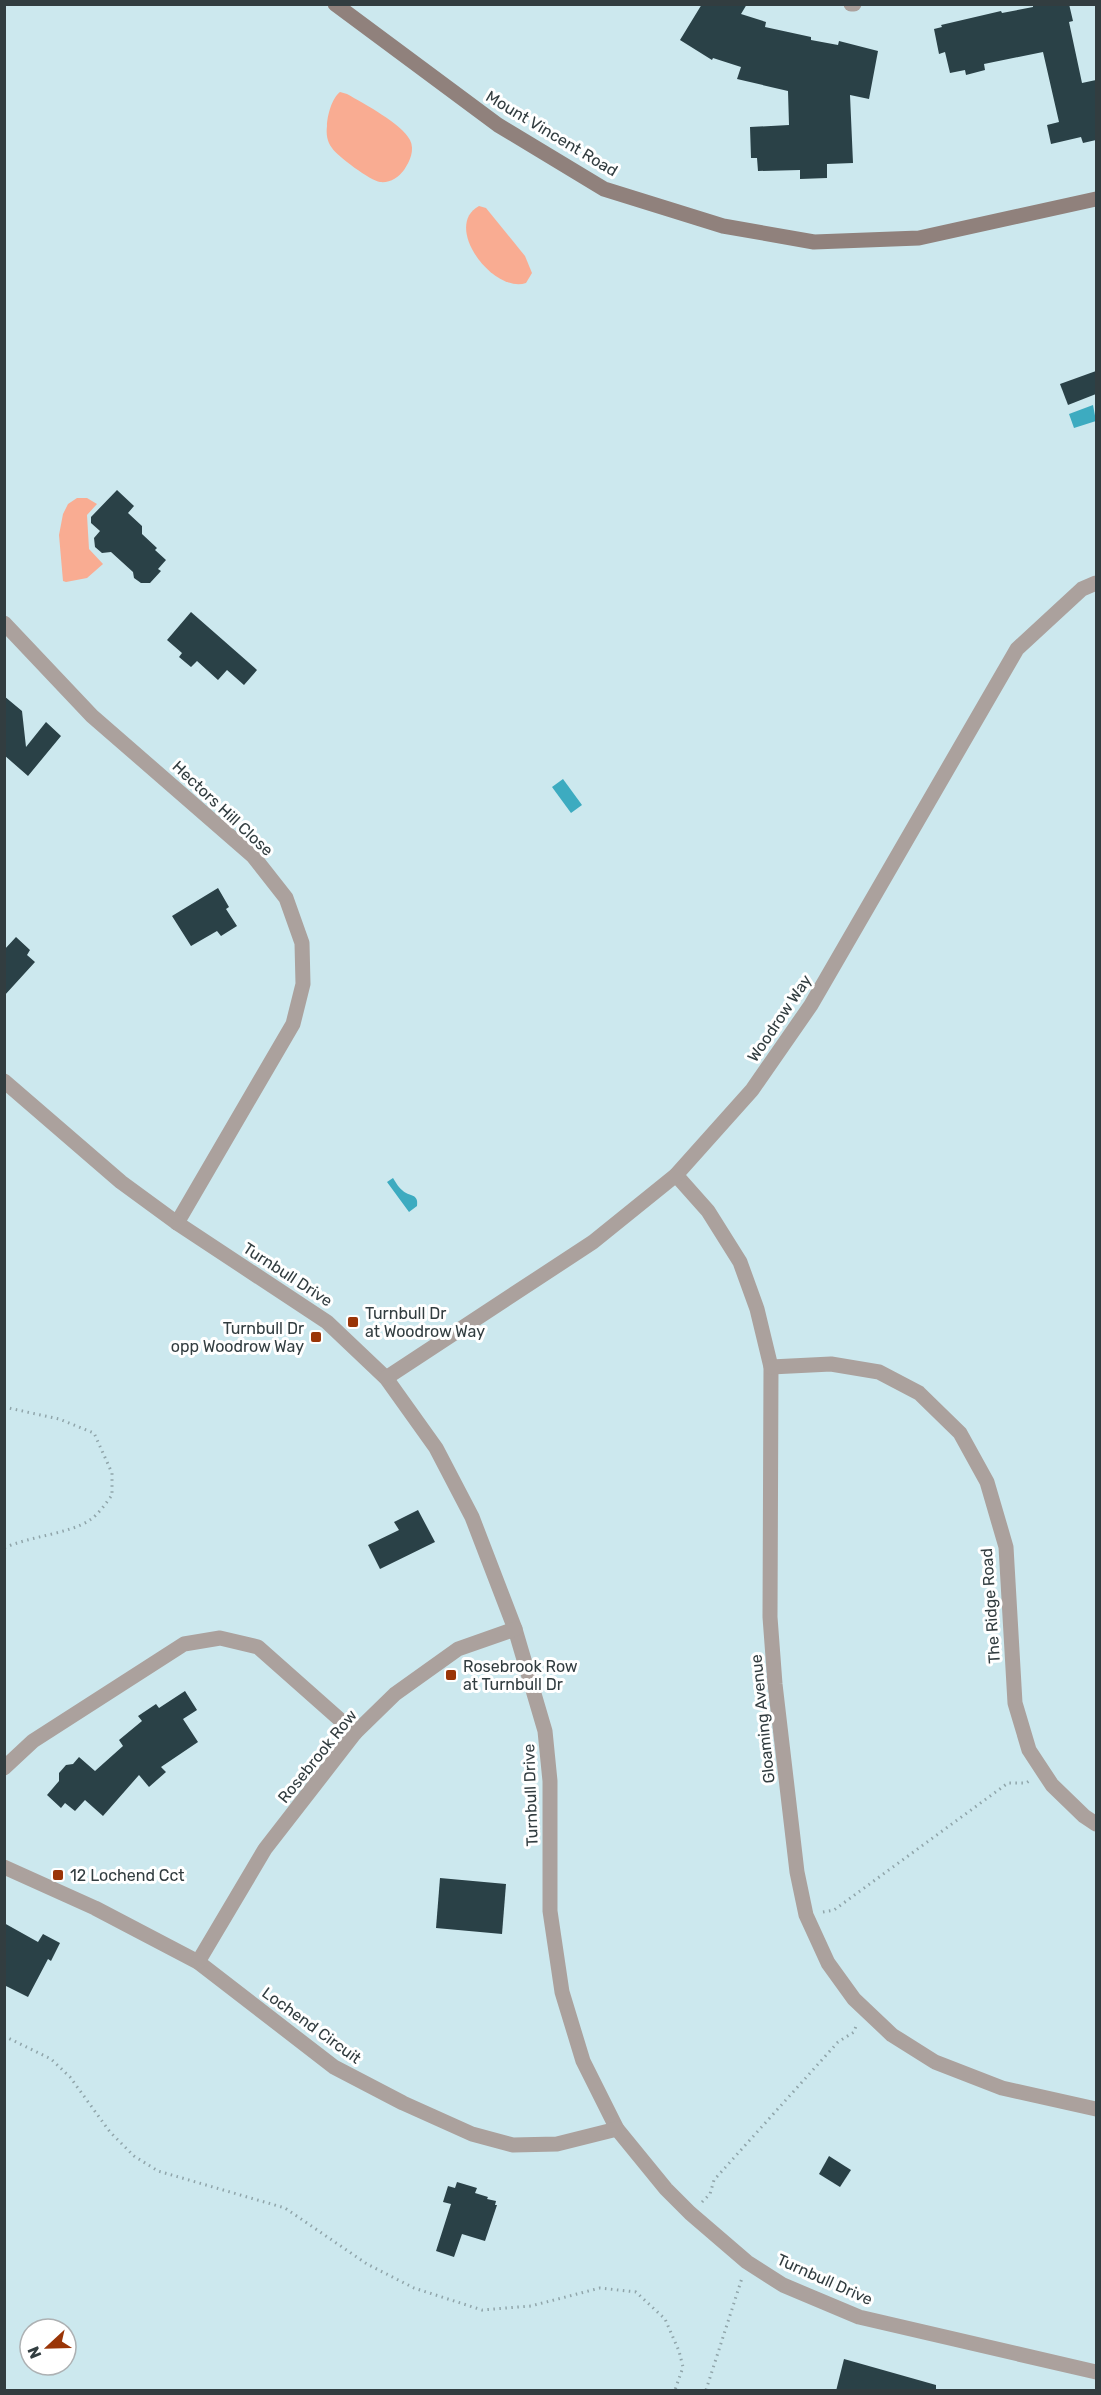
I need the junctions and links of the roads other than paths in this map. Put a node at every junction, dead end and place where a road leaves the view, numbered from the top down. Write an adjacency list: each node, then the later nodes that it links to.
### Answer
1 (335, 4): 2 (main road, Mount Vincent Road)
2 (1096, 199)
3 (1096, 583): 6 (street, Woodrow Way)
4 (4, 622): 7 (street, Hectors Hill Close)
5 (4, 1081): 7 (street, Turnbull Drive)
6 (676, 1175): 8 (street, Gloaming Avenue); 9 (street, Woodrow Way)
7 (177, 1223): 9 (street, Turnbull Drive)
8 (771, 1367): 13 (street, The Ridge Road); 16 (street, Gloaming Avenue)
9 (386, 1378): 10 (street, Turnbull Drive)
10 (515, 1629): 11 (street, Rosebrook Row); 17 (street, Turnbull Drive)
11 (355, 1733): 12 (street); 15 (street, Rosebrook Row)
12 (4, 1768)
13 (1096, 1824)
14 (4, 1867): 15 (street, Lochend Circuit)
15 (198, 1962): 17 (street, Lochend Circuit)
16 (1096, 2109)
17 (617, 2129): 18 (street, Turnbull Drive)
18 (1096, 2372)

